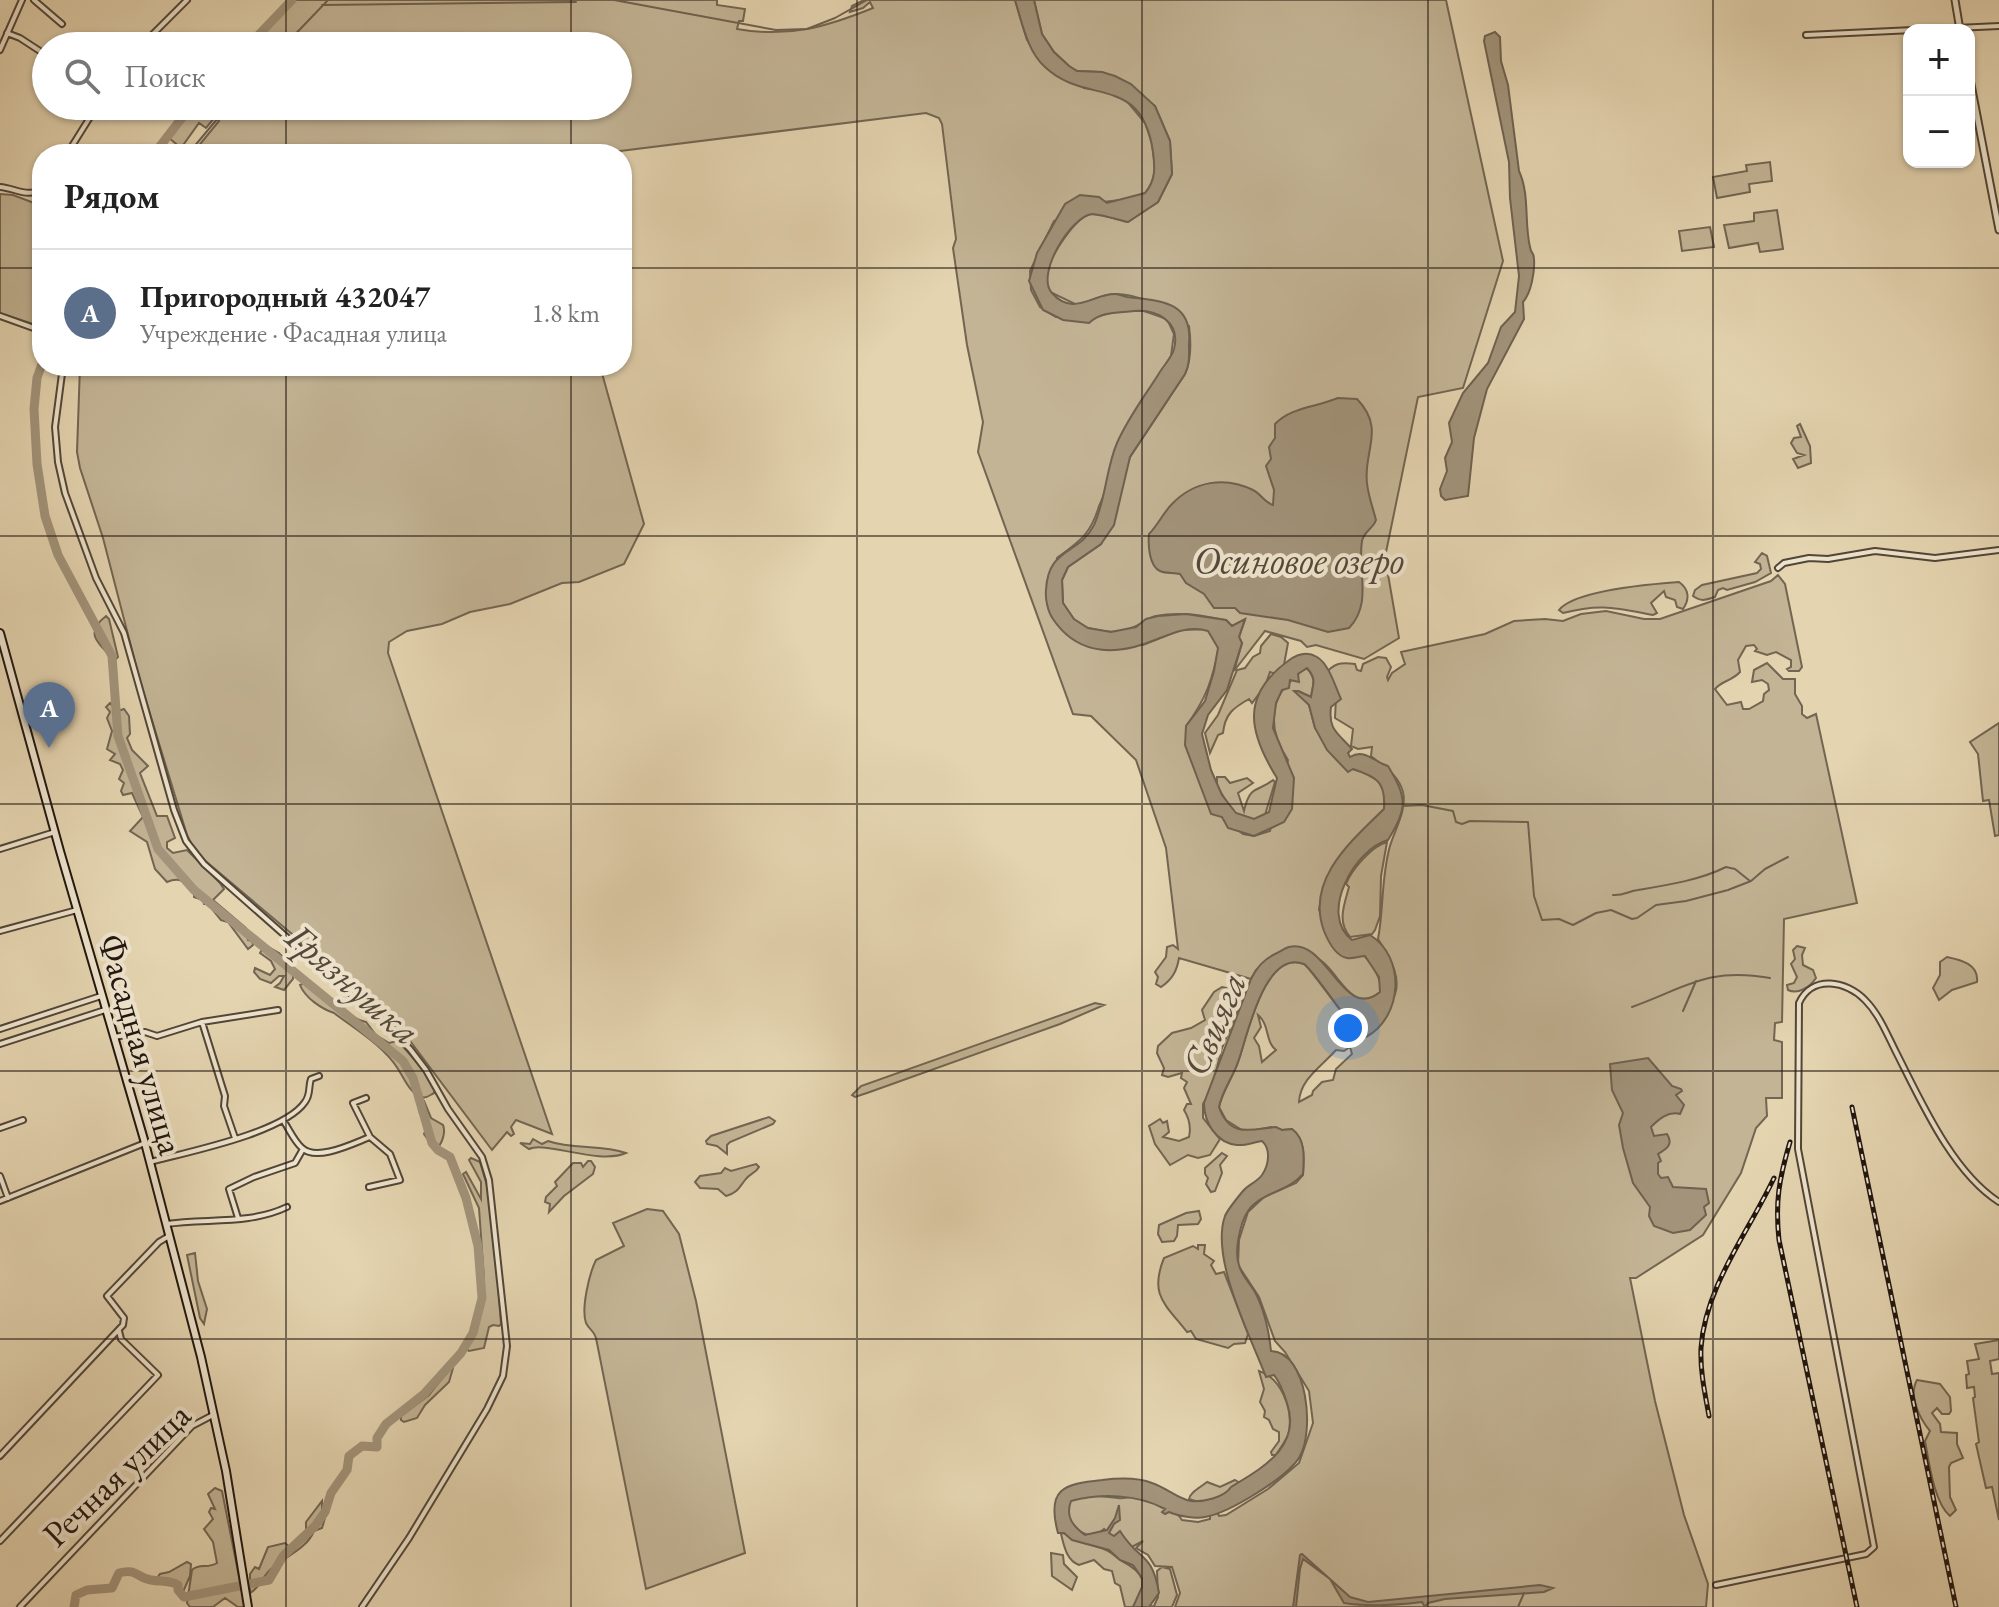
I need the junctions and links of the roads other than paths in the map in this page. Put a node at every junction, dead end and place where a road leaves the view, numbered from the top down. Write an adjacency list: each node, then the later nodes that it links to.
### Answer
1 (22, 0): 11 (street)
2 (34, 0): 5 (street)
3 (187, 0): 10 (street)
4 (1955, 0): 6 (street)
5 (62, 24)
6 (1959, 24)
7 (1999, 26): 8 (street)
8 (1975, 27)
9 (1903, 31): 12 (street)
10 (155, 32)
11 (7, 33): 13 (street); 14 (street)
12 (1806, 35)
13 (32, 46)
14 (0, 50)
15 (1973, 96): 20 (street)
16 (88, 120): 17 (street)
17 (73, 144)
18 (0, 187): 19 (street)
19 (32, 194)
20 (1999, 230)
21 (0, 316): 22 (street)
22 (32, 327)
23 (62, 376): 64 (street)
24 (1999, 550): 25 (street)
25 (1778, 568)
26 (0, 633): 27 (main road, Фасадная улица)
27 (55, 832): 28 (street); 29 (main road, Фасадная улица)
28 (0, 849)
29 (77, 910): 30 (street); 31 (main road, Фасадная улица)
30 (0, 931)
31 (101, 996): 32 (main road, Фасадная улица); 35 (street)
32 (105, 1010): 36 (main road, Фасадная улица); 37 (street)
33 (278, 1010): 34 (street)
34 (202, 1022): 36 (street); 44 (street)
35 (0, 1029)
36 (114, 1037): 45 (main road, Фасадная улица)
37 (0, 1044)
38 (319, 1076): 41 (street)
39 (366, 1098): 43 (street)
40 (23, 1120): 42 (street)
41 (283, 1120): 44 (street); 46 (street)
42 (0, 1128)
43 (370, 1137): 46 (street); 49 (street)
44 (235, 1138): 47 (street)
45 (145, 1143): 47 (main road, Фасадная улица); 50 (street)
46 (303, 1149): 54 (street)
47 (150, 1162): 55 (main road, Фасадная улица)
48 (0, 1176): 50 (street)
49 (369, 1187)
50 (8, 1198): 51 (street)
51 (0, 1201)
52 (1999, 1202): 61 (street)
53 (287, 1207): 54 (street)
54 (238, 1219): 55 (street)
55 (166, 1224): 56 (main road, Фасадная улица)
56 (169, 1236): 57 (street); 58 (main road, Фасадная улица)
57 (119, 1329): 59 (street); 60 (street)
58 (215, 1414): 62 (main road, Фасадная улица); 63 (street, Речная улица)
59 (0, 1456)
60 (0, 1541)
61 (1716, 1585)
62 (248, 1603)
63 (20, 1607)
64 (362, 1607)

